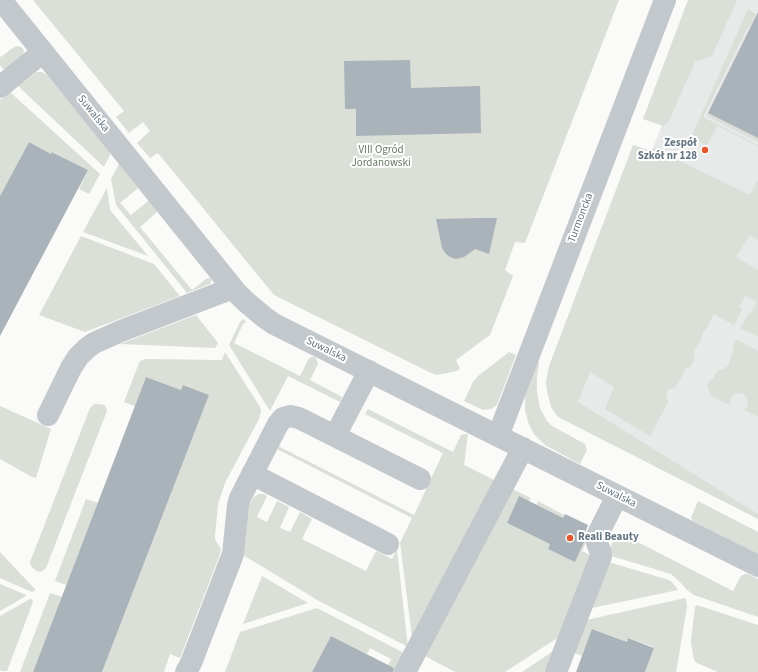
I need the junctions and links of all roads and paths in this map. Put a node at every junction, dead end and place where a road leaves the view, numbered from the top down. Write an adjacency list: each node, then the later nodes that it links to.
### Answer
1 (1, 0): 3 (street, Suwalska)
2 (665, 0): 9 (street, Turmoncka)
3 (43, 52): 4 (street); 5 (street, Suwalska)
4 (0, 87)
5 (233, 288): 6 (street, Suwalska); 7 (street)
6 (368, 371): 8 (street); 9 (street, Suwalska)
7 (48, 415)
8 (335, 436): 11 (street); 12 (street)
9 (498, 436): 10 (street, Suwalska)
10 (523, 448): 13 (street, Suwalska); 17 (street)
11 (252, 474): 14 (street); 16 (street)
12 (420, 479)
13 (617, 496): 15 (street, Suwalska); 18 (street)
14 (388, 544)
15 (758, 566)
16 (186, 672)
17 (405, 672)
18 (556, 672)

